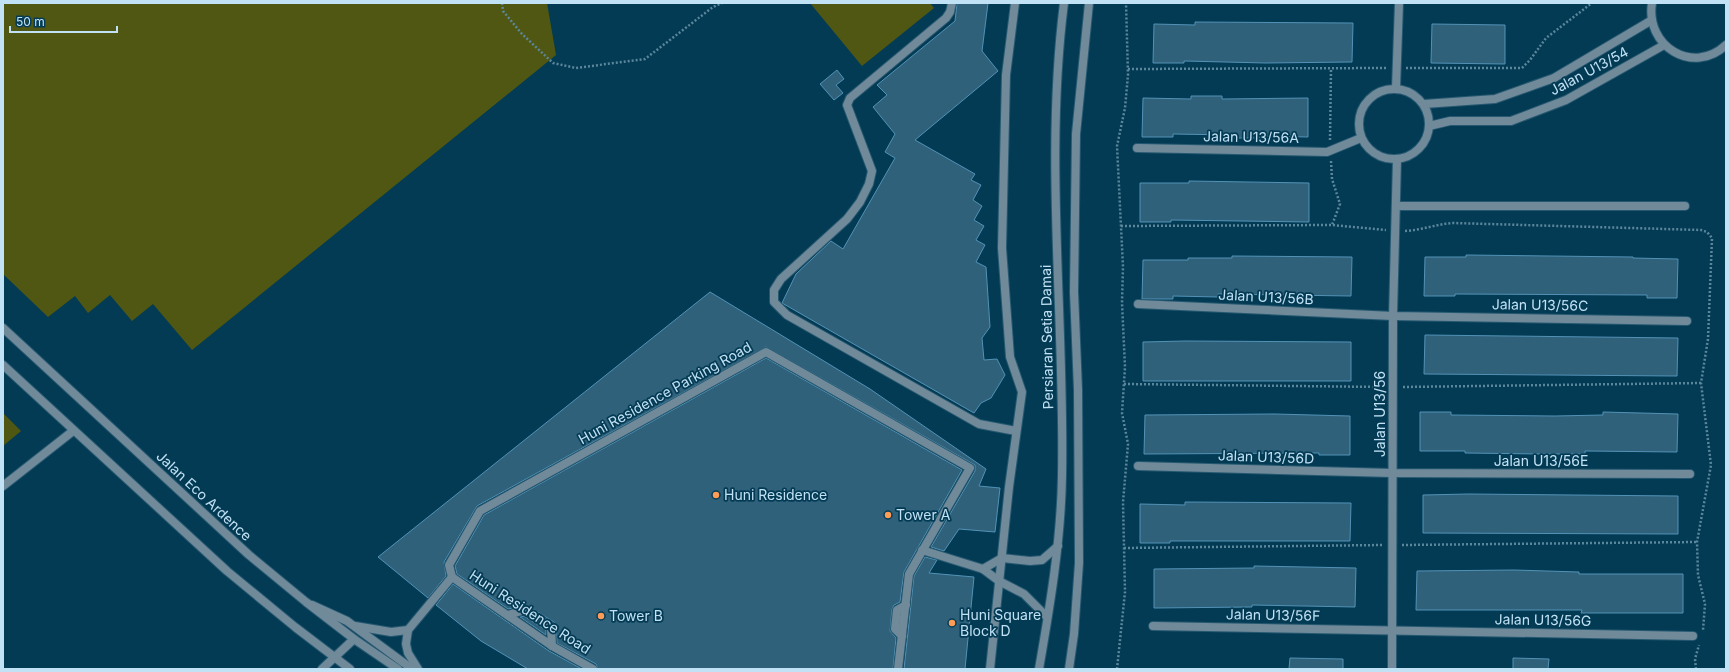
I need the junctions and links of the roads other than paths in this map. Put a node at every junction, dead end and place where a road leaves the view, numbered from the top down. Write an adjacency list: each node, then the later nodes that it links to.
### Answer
1 (952, 3): 24 (street)
2 (1015, 3): 24 (street)
3 (1064, 3): 29 (street, Persiaran Setia Damai)
4 (1089, 3): 55 (street, Persiaran Setia Damai)
5 (1399, 3): 10 (street)
6 (1652, 3): 7 (street)
7 (1652, 20): 8 (street); 11 (street, Jalan U13/54)
8 (1664, 45): 9 (street); 12 (street, Jalan U13/54)
9 (1726, 45)
10 (1396, 88): 11 (street); 13 (street)
11 (1424, 104): 12 (street)
12 (1430, 126): 15 (street)
13 (1361, 138): 14 (street, Jalan U13/56A); 15 (street)
14 (1137, 148)
15 (1397, 159): 16 (street, Jalan U13/56)
16 (1396, 206): 17 (street); 19 (street, Jalan U13/56)
17 (1685, 206)
18 (1138, 304): 19 (street, Jalan U13/56B)
19 (1393, 316): 20 (street, Jalan U13/56C); 26 (street, Jalan U13/56)
20 (1687, 321)
21 (3, 328): 35 (street, Jalan Eco Ardence)
22 (3, 365): 23 (street)
23 (73, 430): 28 (street); 45 (street)
24 (1016, 431): 31 (street)
25 (1138, 466): 26 (street, Jalan U13/56D)
26 (1392, 473): 27 (street, Jalan U13/56E); 41 (street, Jalan U13/56)
27 (1690, 474)
28 (3, 486)
29 (1058, 546): 31 (street); 37 (street, Persiaran Setia Damai)
30 (922, 550): 32 (street); 33 (street, Huni Residence Parking Road); 52 (street)
31 (1002, 558): 32 (street); 34 (street)
32 (983, 569): 34 (street)
33 (452, 577): 36 (street, Huni Residence Road); 40 (street)
34 (999, 581): 37 (street); 53 (street)
35 (306, 602): 38 (street); 43 (street, Jalan Eco Ardence)
36 (508, 615): 44 (street, Huni Residence Road); 44 (street)
37 (1047, 617): 54 (street, Persiaran Setia Damai)
38 (354, 625): 40 (street); 49 (street)
39 (1153, 626): 41 (street, Jalan U13/56F)
40 (408, 630): 50 (street)
41 (1392, 631): 42 (street, Jalan U13/56G); 56 (street, Jalan U13/56)
42 (1693, 636)
43 (354, 639): 45 (street); 48 (street, Jalan Eco Ardence)
44 (552, 646): 51 (street, Huni Residence Road)
45 (335, 658): 46 (street); 47 (street)
46 (322, 669)
47 (350, 669)
48 (398, 669)
49 (412, 669)
50 (418, 669)
51 (593, 669)
52 (898, 669)
53 (990, 669)
54 (1039, 669)
55 (1069, 669)
56 (1392, 669)

